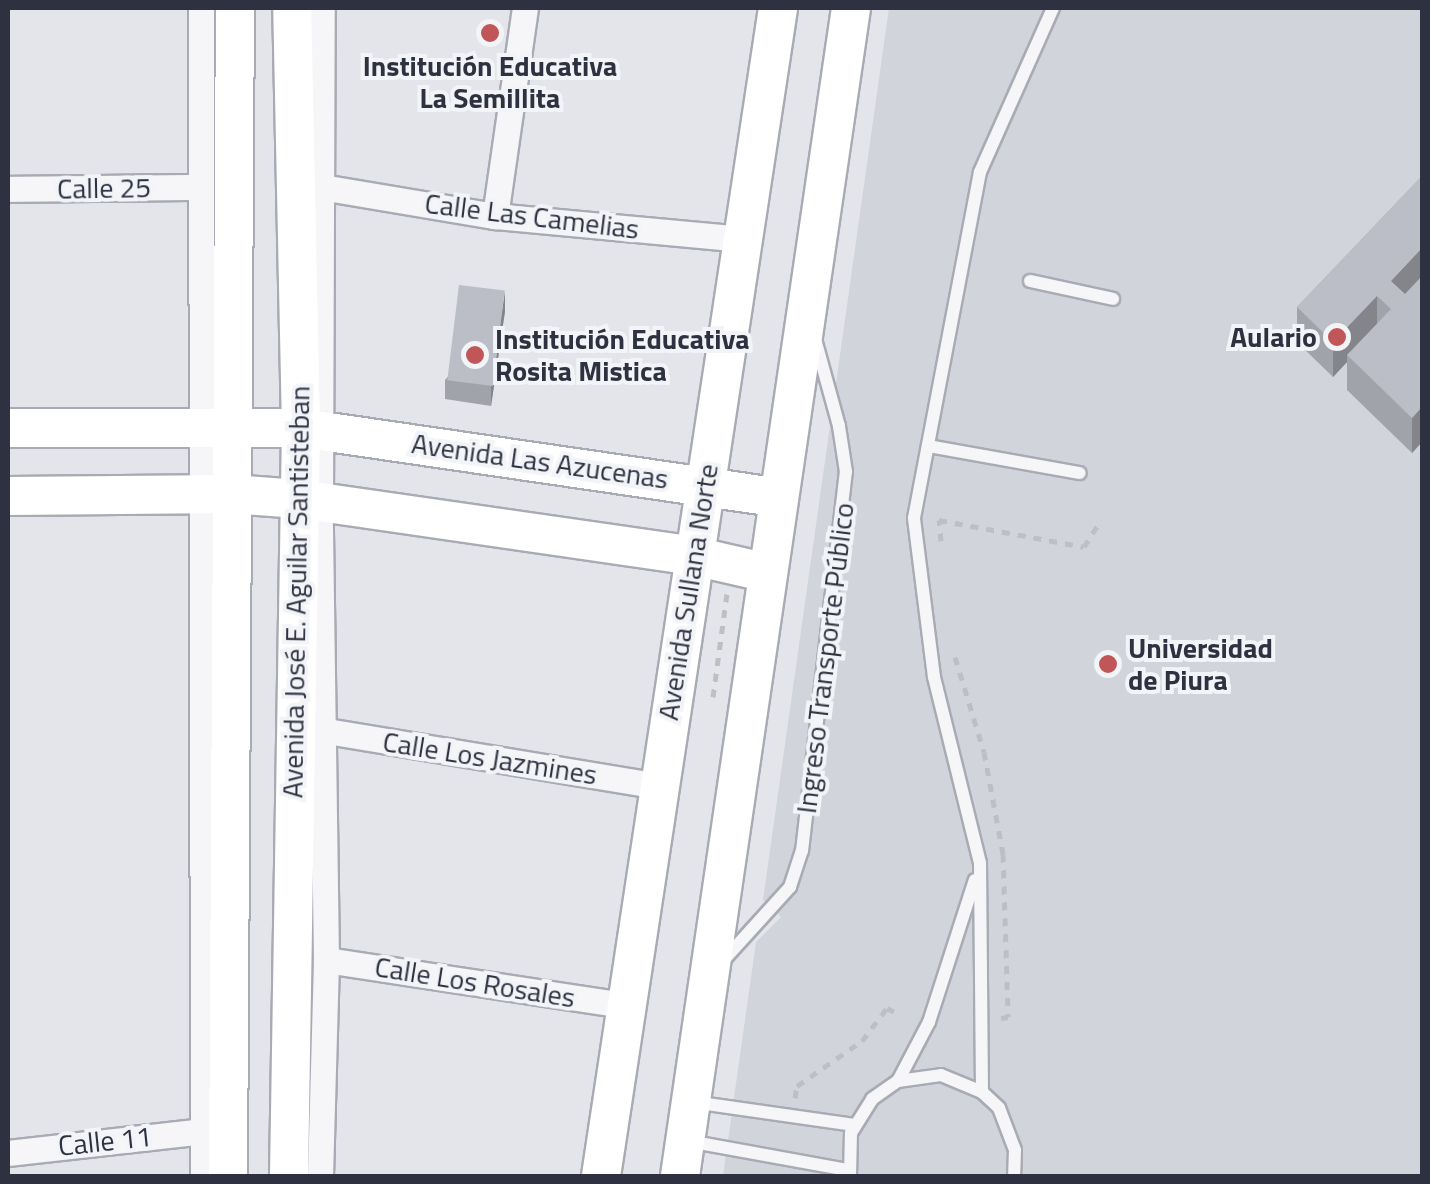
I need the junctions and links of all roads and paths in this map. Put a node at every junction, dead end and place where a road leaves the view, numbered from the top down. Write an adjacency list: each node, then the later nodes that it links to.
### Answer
1 (201, 8): 9 (street)
2 (235, 8): 17 (main road)
3 (292, 8): 19 (main road, Avenida José E. Aguilar Santisteban)
4 (322, 8): 10 (street, Avenida José E. Aguilar Santisteban)
5 (525, 8): 12 (street)
6 (778, 8): 13 (main road, Avenida Sullana Norte)
7 (851, 8): 16 (main road)
8 (1054, 8): 20 (lane)
9 (202, 187): 11 (street, Calle 25); 17 (street)
10 (321, 187): 12 (street, Calle Las Camelias); 19 (street, Avenida José E. Aguilar Santisteban)
11 (8, 189)
12 (495, 216): 13 (street, Calle Las Camelias)
13 (744, 238): 22 (main road, Avenida Sullana Norte)
14 (1030, 281): 15 (lane)
15 (1112, 299)
16 (806, 310): 25 (main road); 36 (lane, Ingreso Transporte Público)
17 (218, 425): 18 (main road, Avenida Las Azucenas); 19 (main road, Avenida Las Azucenas); 23 (main road)
18 (8, 428)
19 (311, 429): 22 (main road, Avenida Las Azucenas); 26 (main road, Avenida José E. Aguilar Santisteban)
20 (928, 446): 21 (lane); 34 (lane)
21 (1080, 473)
22 (704, 484): 25 (main road, Avenida Las Azucenas); 28 (main road, Avenida Sullana Norte)
23 (216, 494): 24 (main road); 26 (main road); 45 (street); 50 (main road)
24 (8, 496)
25 (779, 498): 30 (main road)
26 (310, 501): 28 (main road); 32 (street, Avenida José E. Aguilar Santisteban); 51 (main road, Avenida José E. Aguilar Santisteban)
27 (1100, 520): 29 (path)
28 (694, 556): 30 (main road); 33 (main road, Avenida Sullana Norte)
29 (942, 557)
30 (768, 573): 36 (main road)
31 (953, 641): 39 (path)
32 (321, 730): 33 (street, Calle Los Jazmines); 35 (street, Avenida José E. Aguilar Santisteban)
33 (658, 786): 37 (main road, Avenida Sullana Norte)
34 (980, 863): 40 (lane); 41 (lane)
35 (326, 960): 37 (street, Calle Los Rosales); 52 (street, Avenida José E. Aguilar Santisteban)
36 (710, 977): 42 (main road)
37 (624, 1005): 53 (main road, Avenida Sullana Norte)
38 (900, 1014): 43 (path)
39 (993, 1019)
40 (898, 1081): 41 (lane); 44 (lane)
41 (982, 1092): 54 (lane)
42 (692, 1102): 43 (lane); 47 (main road)
43 (792, 1116): 44 (lane)
44 (854, 1124): 48 (lane)
45 (203, 1131): 46 (street, Calle 11); 49 (street)
46 (8, 1152)
47 (683, 1158): 48 (lane)
48 (849, 1173)
49 (203, 1176)
50 (228, 1176)
51 (289, 1176)
52 (320, 1176)
53 (601, 1176)
54 (1014, 1176)

